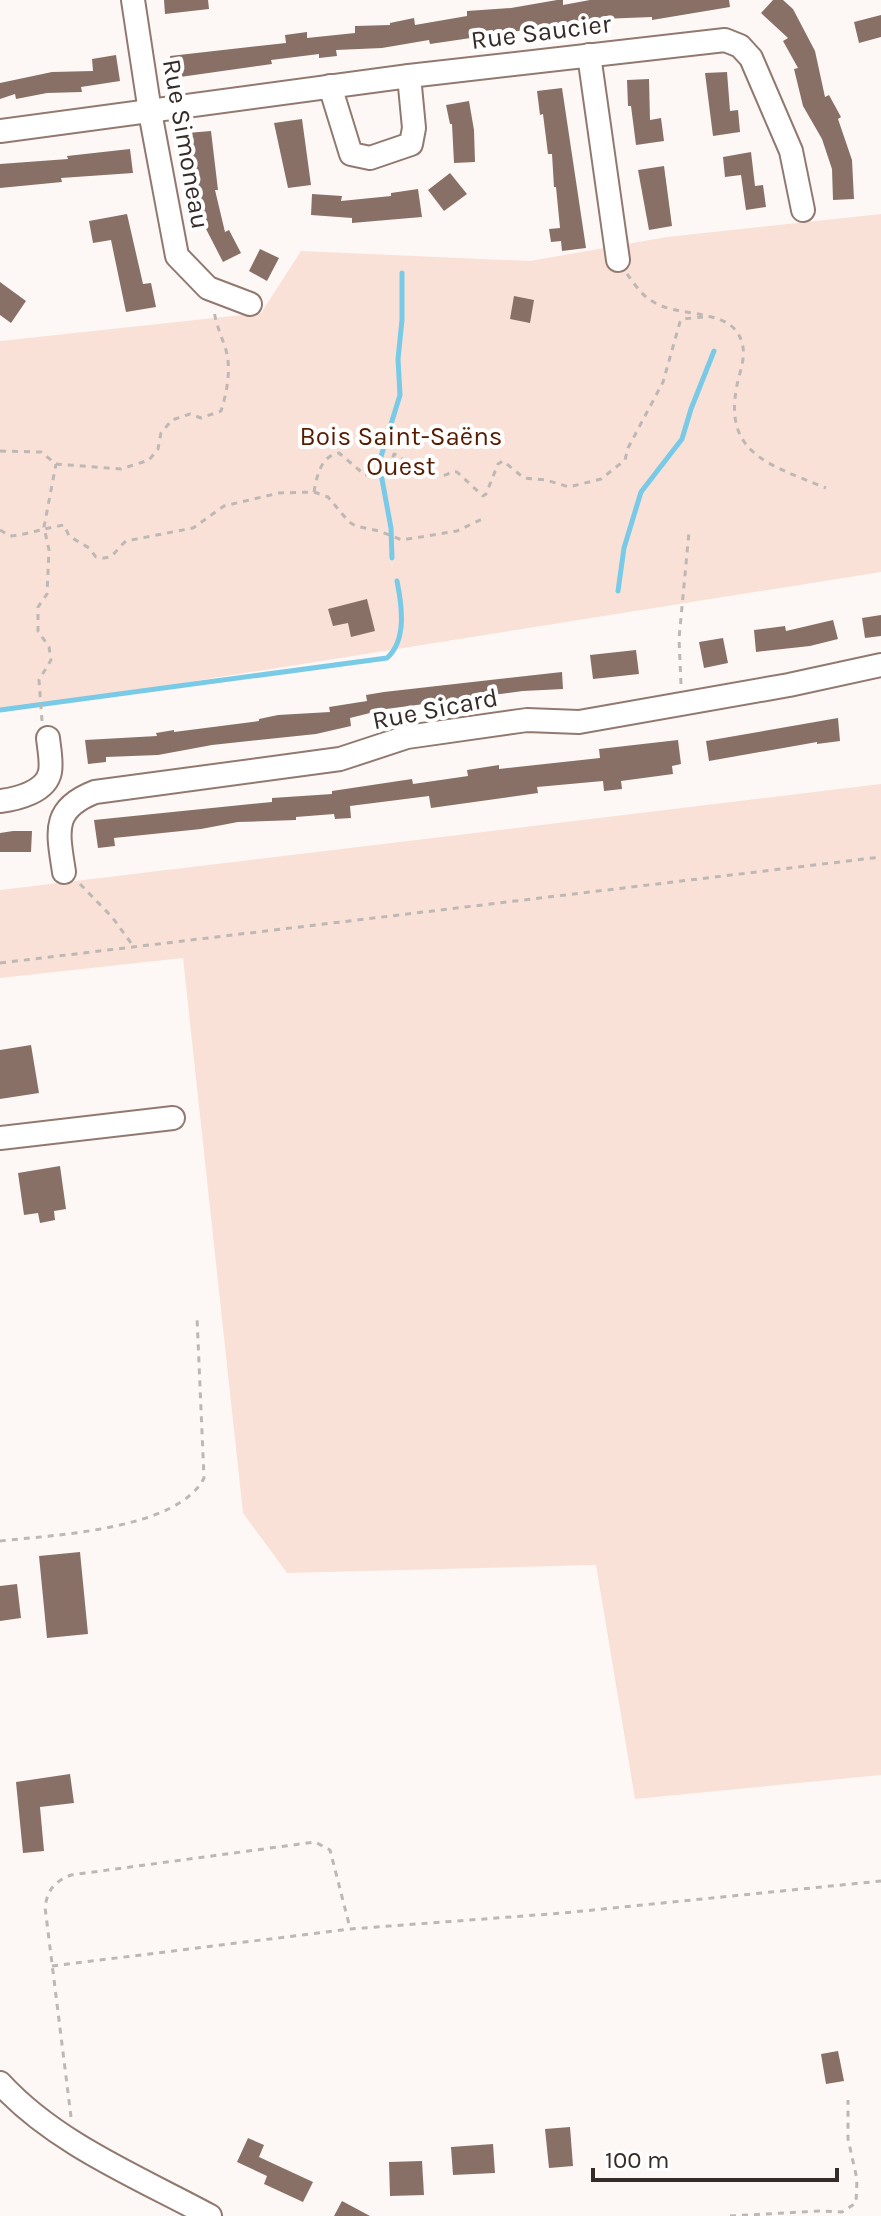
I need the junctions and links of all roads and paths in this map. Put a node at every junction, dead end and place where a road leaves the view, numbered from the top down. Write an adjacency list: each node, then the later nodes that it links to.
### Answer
1 (133, 0): 5 (street, Rue Simoneau)
2 (589, 55): 3 (street, Rue Saucier); 7 (street, Rue Saucier); 8 (street)
3 (409, 76): 4 (street, Rue Saucier); 4 (street)
4 (330, 86): 5 (street, Rue Saucier)
5 (150, 112): 6 (street, Rue Saucier); 9 (street, Rue Simoneau)
6 (0, 131)
7 (803, 210)
8 (618, 260): 11 (path)
9 (215, 291): 10 (street, Rue Simoneau); 13 (path)
10 (250, 304)
11 (703, 317): 14 (path); 15 (path)
12 (0, 451): 13 (path)
13 (56, 464): 17 (path)
14 (826, 488)
15 (314, 492): 16 (path); 17 (path)
16 (482, 519)
17 (44, 527): 18 (path); 22 (path)
18 (0, 530)
19 (689, 532): 21 (path)
20 (881, 665): 21 (street, Rue Sicard)
21 (683, 704): 25 (street, Rue Sicard)
22 (48, 738): 23 (street)
23 (0, 801)
24 (881, 857): 26 (path)
25 (64, 872): 26 (path)
26 (134, 947): 27 (path)
27 (0, 963)
28 (173, 1118): 29 (street)
29 (0, 1138)
30 (197, 1317): 31 (path)
31 (0, 1541)
32 (881, 1881): 33 (path)
33 (350, 1929): 34 (path); 34 (path)
34 (52, 1966): 37 (path)
35 (0, 2083): 37 (street)
36 (848, 2100): 39 (path)
37 (76, 2144): 38 (street)
38 (210, 2216)
39 (730, 2216)

